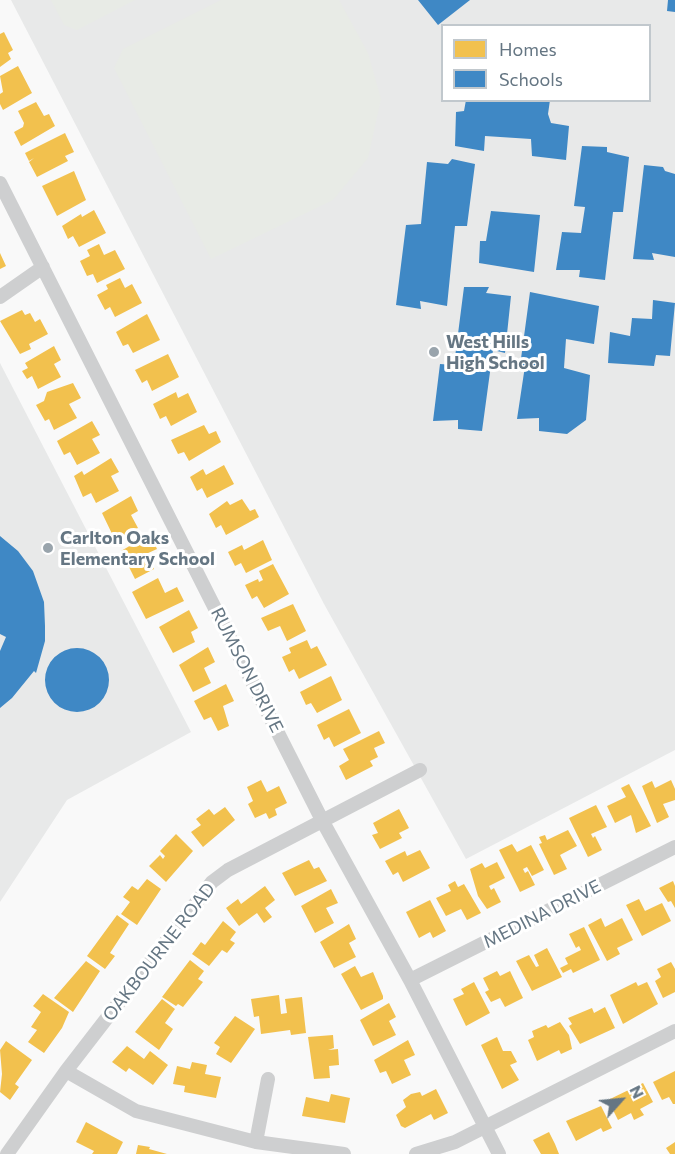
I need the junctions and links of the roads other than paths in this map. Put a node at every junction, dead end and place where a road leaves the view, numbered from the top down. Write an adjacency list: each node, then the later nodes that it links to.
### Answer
1 (0, 183): 2 (street, RUMSON DRIVE)
2 (43, 267): 3 (street); 5 (street, RUMSON DRIVE)
3 (0, 297)
4 (420, 770): 5 (street, OAKBOURNE ROAD)
5 (323, 822): 7 (street, RUMSON DRIVE); 9 (street, OAKBOURNE ROAD)
6 (675, 848): 7 (street, MEDINA DRIVE)
7 (410, 980): 11 (street, RUMSON DRIVE)
8 (675, 1031): 11 (street)
9 (66, 1071): 12 (street); 13 (street, OAKBOURNE ROAD)
10 (267, 1079): 12 (street)
11 (485, 1127): 15 (street); 16 (street, RUMSON DRIVE)
12 (256, 1142): 14 (street)
13 (7, 1154)
14 (344, 1154)
15 (416, 1154)
16 (499, 1154)

